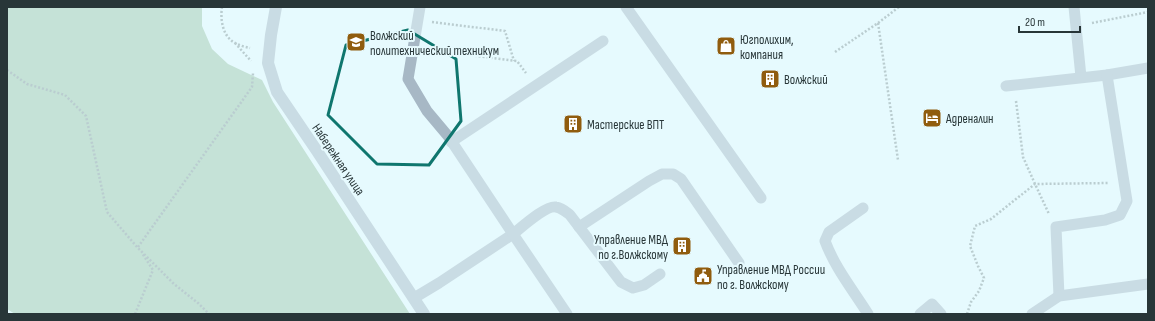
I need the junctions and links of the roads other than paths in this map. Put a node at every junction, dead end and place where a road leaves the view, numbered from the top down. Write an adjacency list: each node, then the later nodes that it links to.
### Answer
1 (276, 7): 19 (street, Набережная улица)
2 (420, 7): 10 (lane)
3 (626, 7): 11 (lane)
4 (1074, 7): 8 (lane)
5 (604, 41): 10 (lane)
6 (1148, 68): 7 (lane)
7 (1107, 75): 8 (lane); 18 (lane)
8 (1081, 77): 9 (lane)
9 (1006, 86)
10 (451, 142): 14 (lane)
11 (761, 198)
12 (862, 208): 22 (lane)
13 (579, 228): 14 (lane); 15 (lane); 16 (lane)
14 (513, 234): 19 (lane); 21 (lane)
15 (739, 263)
16 (660, 274)
17 (1148, 284): 18 (lane)
18 (1059, 296): 25 (lane)
19 (414, 298): 20 (street, Набережная улица)
20 (424, 314)
21 (567, 314)
22 (868, 314)
23 (920, 314): 24 (lane)
24 (940, 314)
25 (1032, 314)

